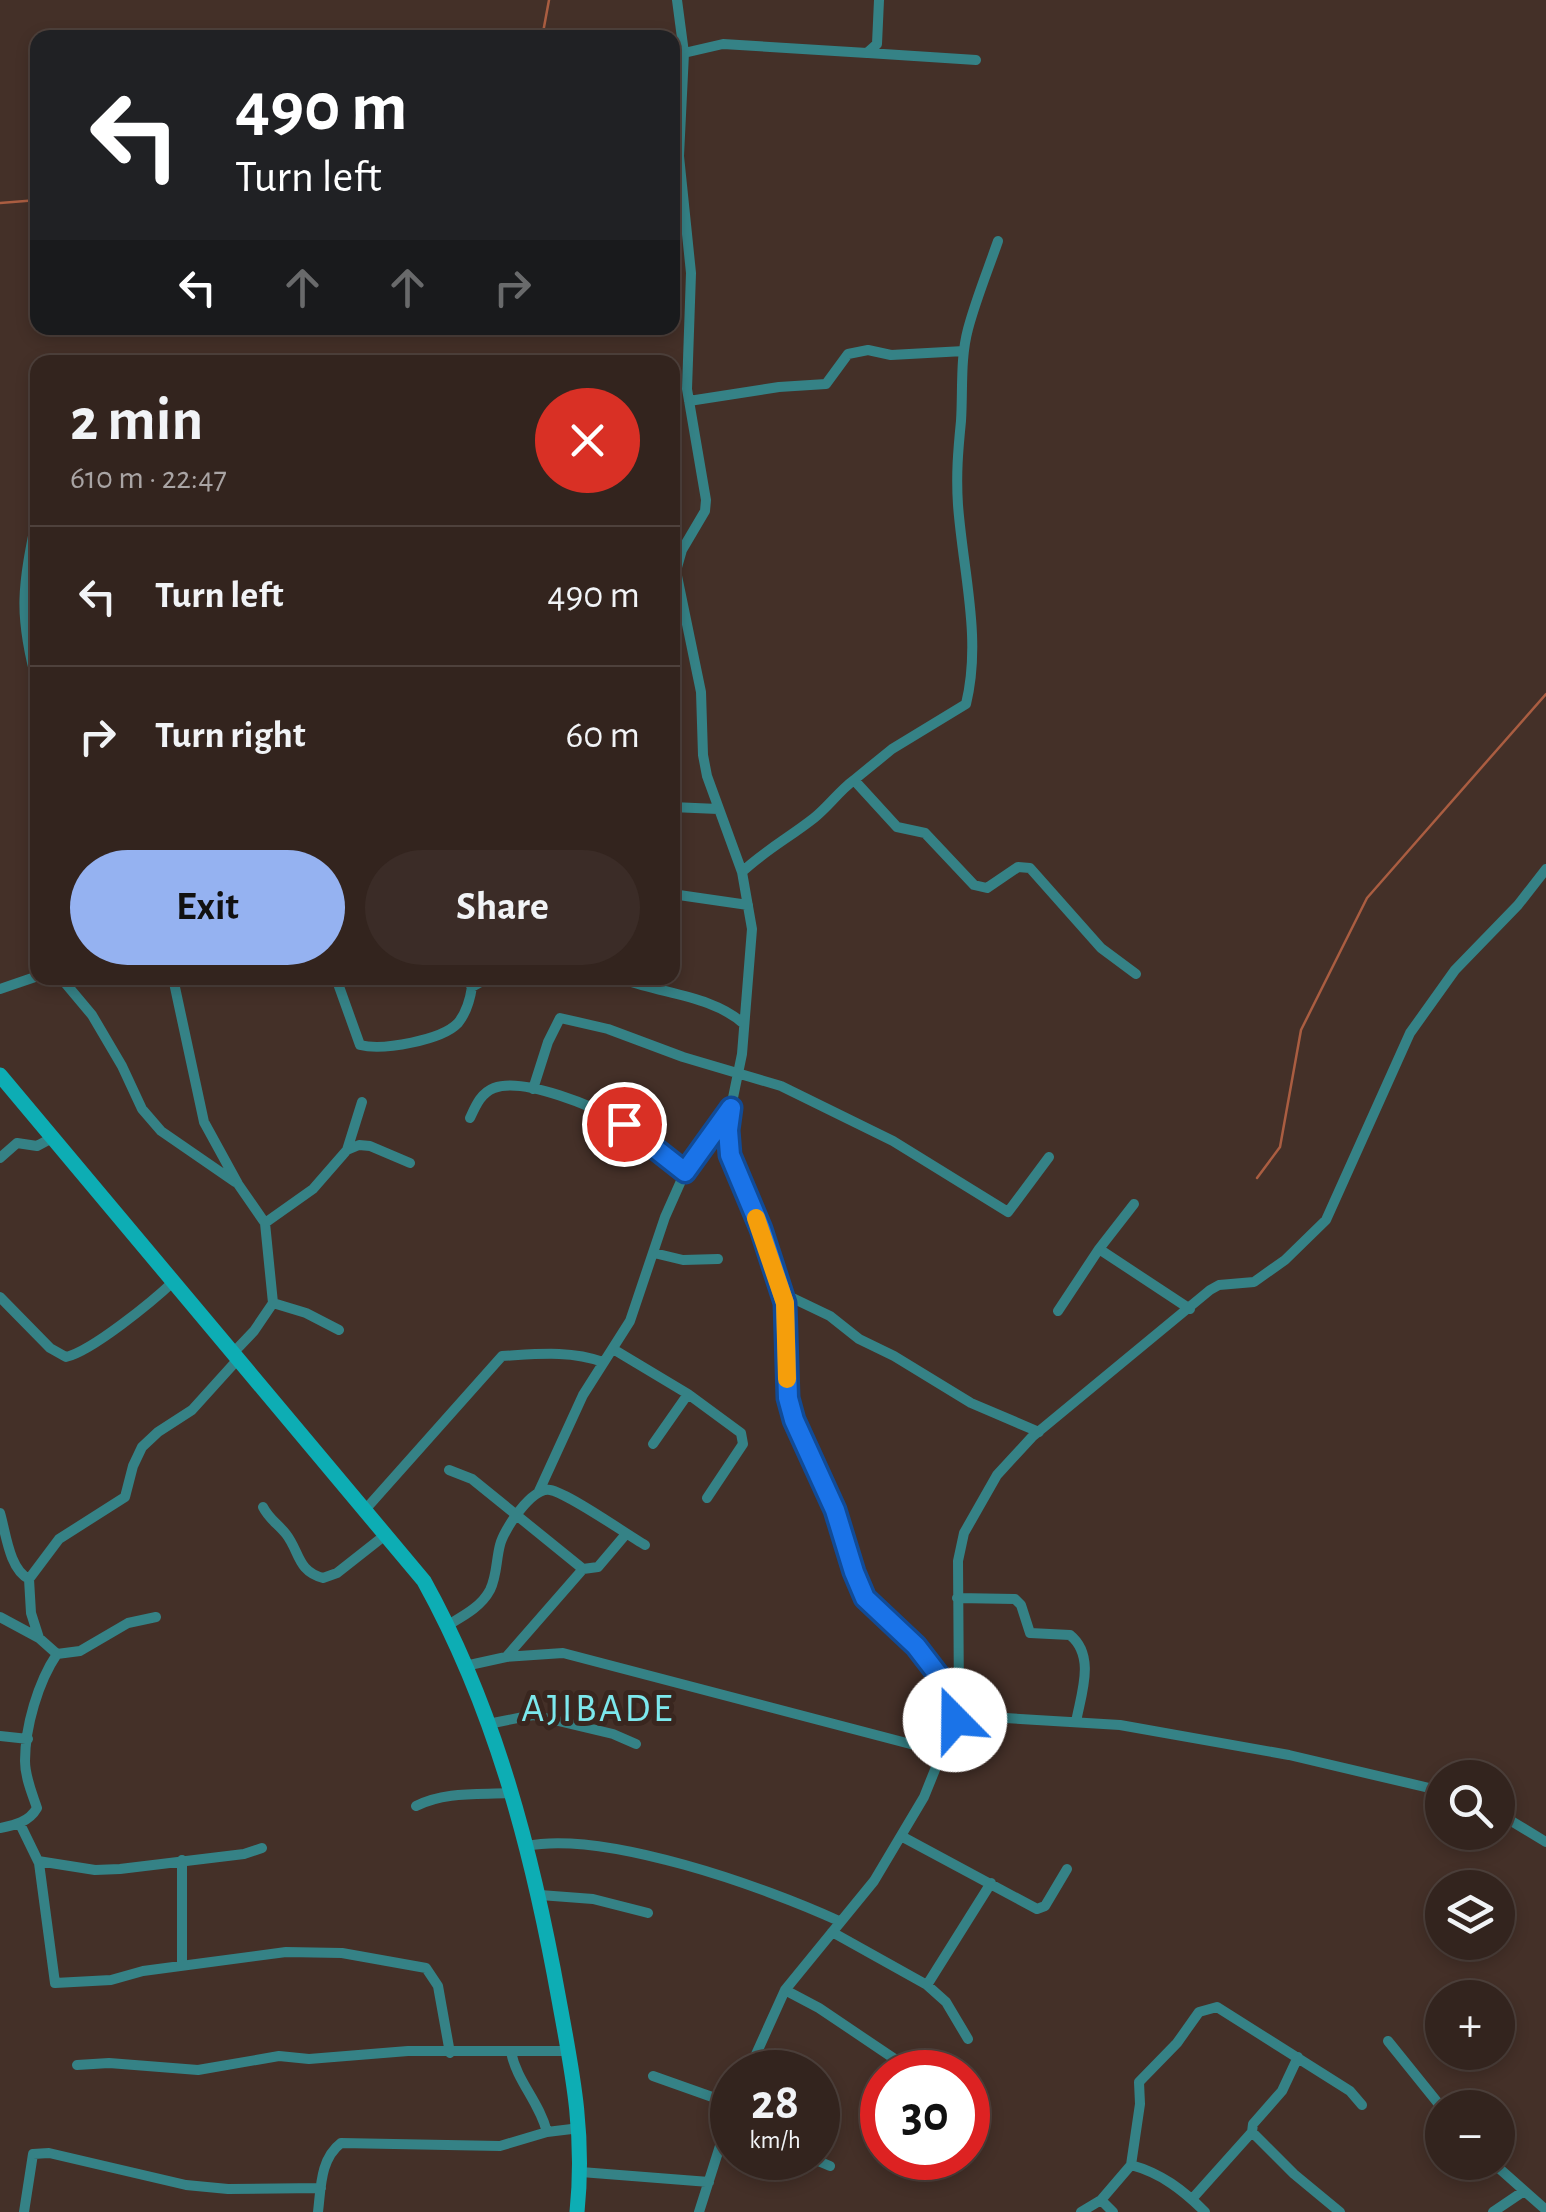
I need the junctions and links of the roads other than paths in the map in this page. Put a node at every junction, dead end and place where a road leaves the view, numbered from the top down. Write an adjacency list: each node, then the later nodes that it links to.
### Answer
1 (676, 0): 3 (street)
2 (879, 0): 4 (street)
3 (684, 53): 4 (street); 6 (street)
4 (867, 53): 5 (street)
5 (976, 60)
6 (680, 122)
7 (680, 173): 10 (street)
8 (998, 241): 9 (street)
9 (964, 351): 10 (street); 15 (street)
10 (688, 401): 12 (street)
11 (30, 547): 14 (street)
12 (680, 557)
13 (680, 590): 17 (street)
14 (30, 658)
15 (854, 780): 19 (street); 22 (street)
16 (680, 808): 17 (street)
17 (718, 810): 19 (street)
18 (1546, 869): 53 (street)
19 (742, 872): 21 (street)
20 (680, 895): 21 (street)
21 (748, 905): 30 (street)
22 (1136, 974)
23 (30, 979): 29 (street)
24 (67, 985): 43 (street)
25 (175, 985): 43 (street)
26 (339, 985): 27 (street)
27 (469, 985)
28 (643, 985): 30 (street)
29 (0, 989)
30 (744, 1024): 31 (street)
31 (738, 1070): 33 (street); 35 (street); 39 (street)
32 (0, 1075): 37 (main road)
33 (532, 1089): 36 (street); 42 (street)
34 (362, 1102): 38 (street)
35 (731, 1108): 42 (street); 50 (street)
36 (470, 1118)
37 (52, 1138): 40 (street); 49 (main road)
38 (347, 1150): 41 (street); 45 (street)
39 (1049, 1157)
40 (0, 1158)
41 (410, 1163)
42 (685, 1172): 47 (street)
43 (238, 1184): 45 (street)
44 (1134, 1204): 46 (street)
45 (264, 1223): 52 (street)
46 (1099, 1248): 53 (street); 54 (street)
47 (654, 1254): 48 (street); 56 (street)
48 (718, 1259)
49 (174, 1281): 51 (street); 57 (main road)
50 (782, 1294): 60 (street); 82 (street)
51 (0, 1297)
52 (273, 1302): 55 (street); 57 (street)
53 (1190, 1309): 60 (street)
54 (1058, 1311)
55 (339, 1330)
56 (613, 1349): 58 (street); 59 (street)
57 (237, 1355): 66 (main road); 73 (street)
58 (604, 1362): 63 (street); 66 (street)
59 (688, 1394): 61 (street); 64 (street)
60 (1039, 1432): 74 (street)
61 (653, 1444)
62 (448, 1470): 68 (street)
63 (540, 1491): 68 (street); 69 (street)
64 (708, 1498)
65 (264, 1507): 70 (street)
66 (364, 1510): 70 (main road)
67 (0, 1513): 73 (street)
68 (517, 1515): 72 (street); 77 (street)
69 (626, 1534): 71 (street); 72 (street)
70 (384, 1536): 77 (main road)
71 (645, 1545)
72 (583, 1569): 80 (street)
73 (29, 1580): 78 (street)
74 (958, 1598): 82 (street); 84 (street)
75 (156, 1616): 79 (street)
76 (0, 1617): 78 (street)
77 (448, 1625): 81 (main road)
78 (39, 1638): 79 (street)
79 (57, 1654): 87 (street)
80 (506, 1657): 81 (street); 89 (street)
81 (466, 1666): 85 (main road)
82 (959, 1702): 83 (street)
83 (955, 1720): 84 (street); 89 (street)
84 (1076, 1722): 90 (street)
85 (488, 1724): 88 (street); 91 (main road)
86 (0, 1736): 87 (street)
87 (28, 1739): 94 (street)
88 (636, 1744)
89 (941, 1752): 96 (street)
90 (1425, 1786)
91 (512, 1793): 92 (street); 98 (main road)
92 (416, 1806)
93 (1515, 1823): 97 (street)
94 (20, 1824): 95 (street); 101 (street)
95 (0, 1828)
96 (901, 1836): 103 (street); 106 (street)
97 (1546, 1842)
98 (526, 1846): 104 (main road); 106 (street)
99 (262, 1848): 100 (street)
100 (182, 1860): 101 (street); 107 (street)
101 (38, 1861): 107 (street)
102 (1067, 1869): 103 (street)
103 (991, 1883): 108 (street)
104 (540, 1896): 105 (street); 114 (main road)
105 (648, 1912)
106 (835, 1927): 108 (street); 109 (street)
107 (182, 1966): 116 (street)
108 (927, 1984): 110 (street)
109 (785, 1990): 112 (street); 113 (street)
110 (968, 2039)
111 (1388, 2041): 120 (street)
112 (758, 2050)
113 (881, 2050)
114 (569, 2051): 115 (street); 123 (main road)
115 (511, 2052): 116 (street); 124 (street)
116 (450, 2053): 118 (street)
117 (1298, 2057): 122 (street); 125 (street); 126 (street)
118 (78, 2064)
119 (652, 2076): 121 (street)
120 (1427, 2090)
121 (710, 2098)
122 (1362, 2105)
123 (580, 2128): 124 (street); 127 (main road)
124 (547, 2132): 130 (street)
125 (1252, 2132): 132 (street); 142 (street)
126 (1131, 2164): 132 (street); 133 (street)
127 (581, 2172): 129 (street); 137 (main road)
128 (1512, 2180): 131 (street)
129 (710, 2182): 138 (street)
130 (321, 2188): 135 (street); 136 (street)
131 (1524, 2191): 134 (street); 143 (street)
132 (1192, 2199): 141 (street)
133 (1101, 2200): 139 (street); 140 (street)
134 (1546, 2210)
135 (24, 2212)
136 (318, 2212)
137 (577, 2212)
138 (698, 2212)
139 (1081, 2212)
140 (1113, 2212)
141 (1205, 2212)
142 (1340, 2212)
143 (1492, 2212)

